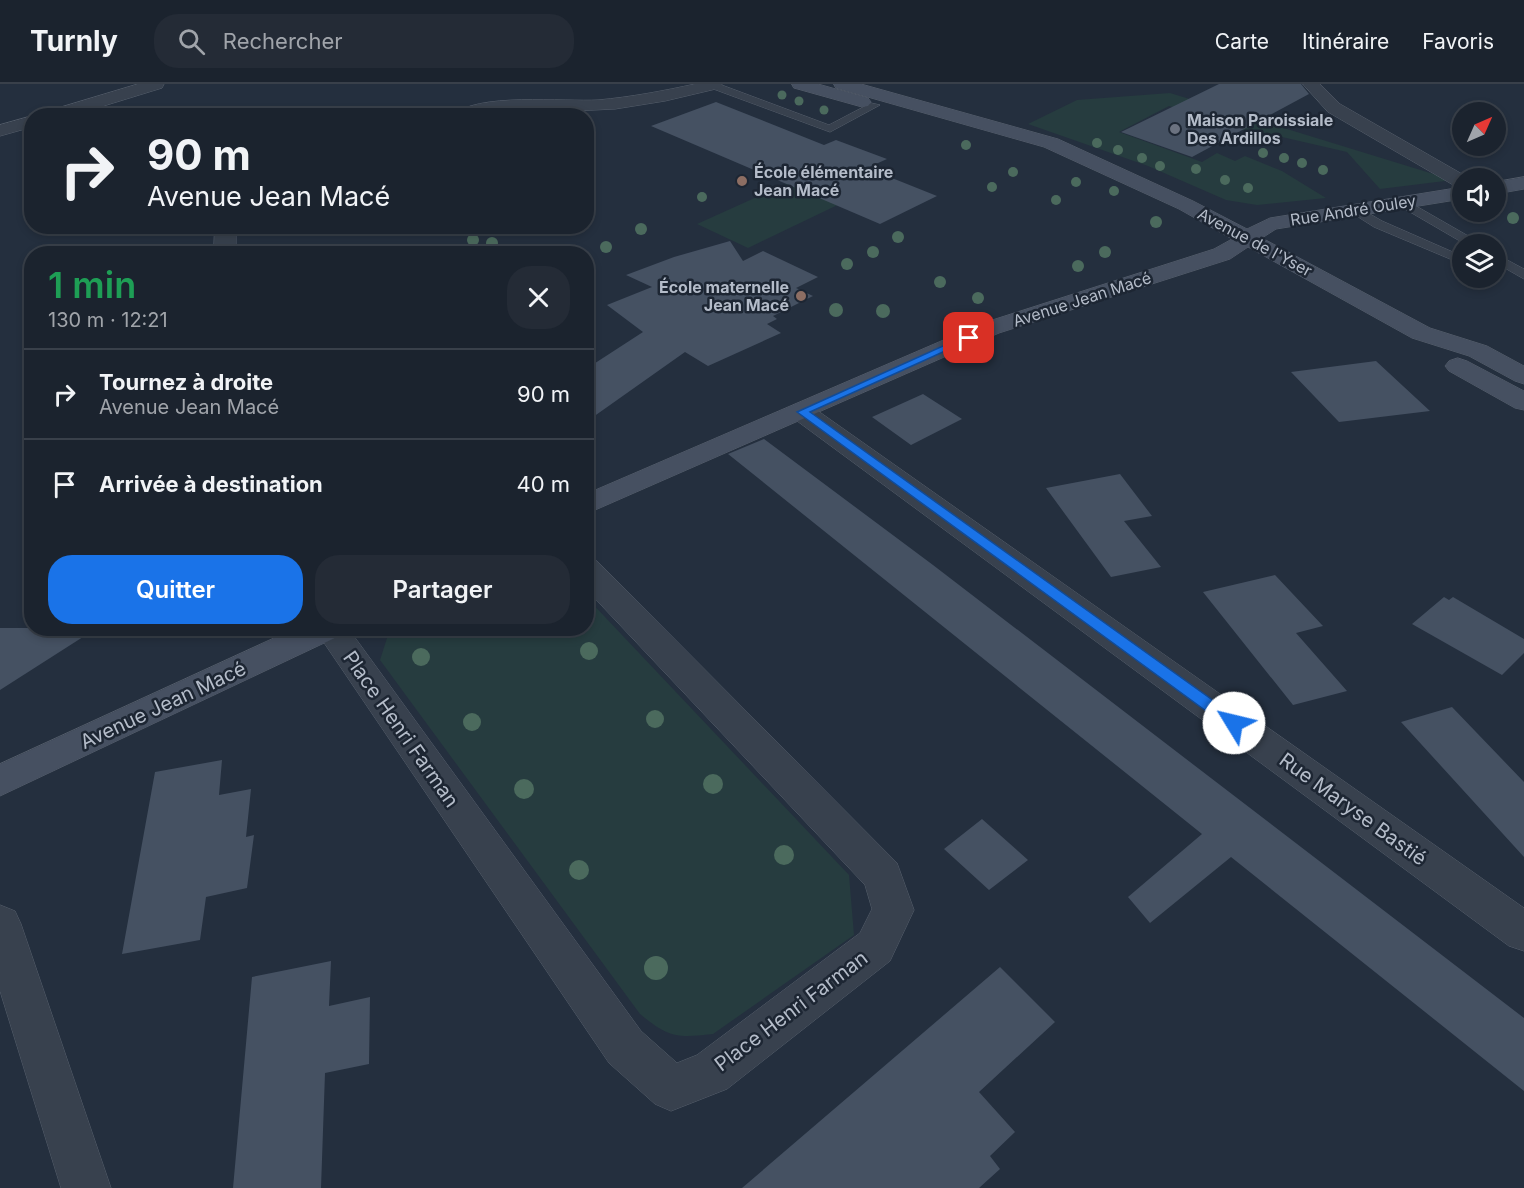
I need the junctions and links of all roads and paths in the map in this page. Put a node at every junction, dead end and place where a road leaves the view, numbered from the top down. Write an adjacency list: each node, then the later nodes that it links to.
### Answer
1 (156, 84): 7 (street)
2 (713, 84): 6 (lane); 8 (street)
3 (800, 84): 6 (main road, Avenue de l'Yser)
4 (842, 84): 11 (main road, Avenue de l'Yser)
5 (1311, 84): 12 (street)
6 (875, 105): 11 (main road, Avenue de l'Yser)
7 (77, 108)
8 (493, 108)
9 (24, 124): 10 (street)
10 (0, 131)
11 (1084, 160): 19 (main road, Avenue de l'Yser)
12 (1452, 176)
13 (1524, 183): 14 (main road)
14 (1506, 186)
15 (1452, 194): 16 (main road, Rue André Ouley)
16 (1402, 202): 17 (main road, Rue André Ouley); 18 (lane)
17 (1356, 210): 19 (main road, Rue André Ouley); 20 (lane)
18 (1456, 234)
19 (1248, 238): 24 (main road, Avenue de l'Yser); 27 (main road, Avenue Jean Macé)
20 (1452, 256)
21 (1506, 265): 22 (lane)
22 (1524, 277): 23 (lane)
23 (1506, 278)
24 (1421, 333): 25 (main road, Avenue de l'Yser); 26 (main road, Avenue de l'Yser)
25 (1524, 376)
26 (1524, 402)
27 (802, 412): 28 (main road, Avenue Jean Macé); 34 (street, Rue Maryse Bastié)
28 (594, 502)
29 (594, 577): 31 (street, Place Henri Farman)
30 (311, 636): 32 (main road, Avenue Jean Macé)
31 (334, 636)
32 (0, 781)
33 (0, 924): 35 (street)
34 (1524, 932)
35 (86, 1188)

